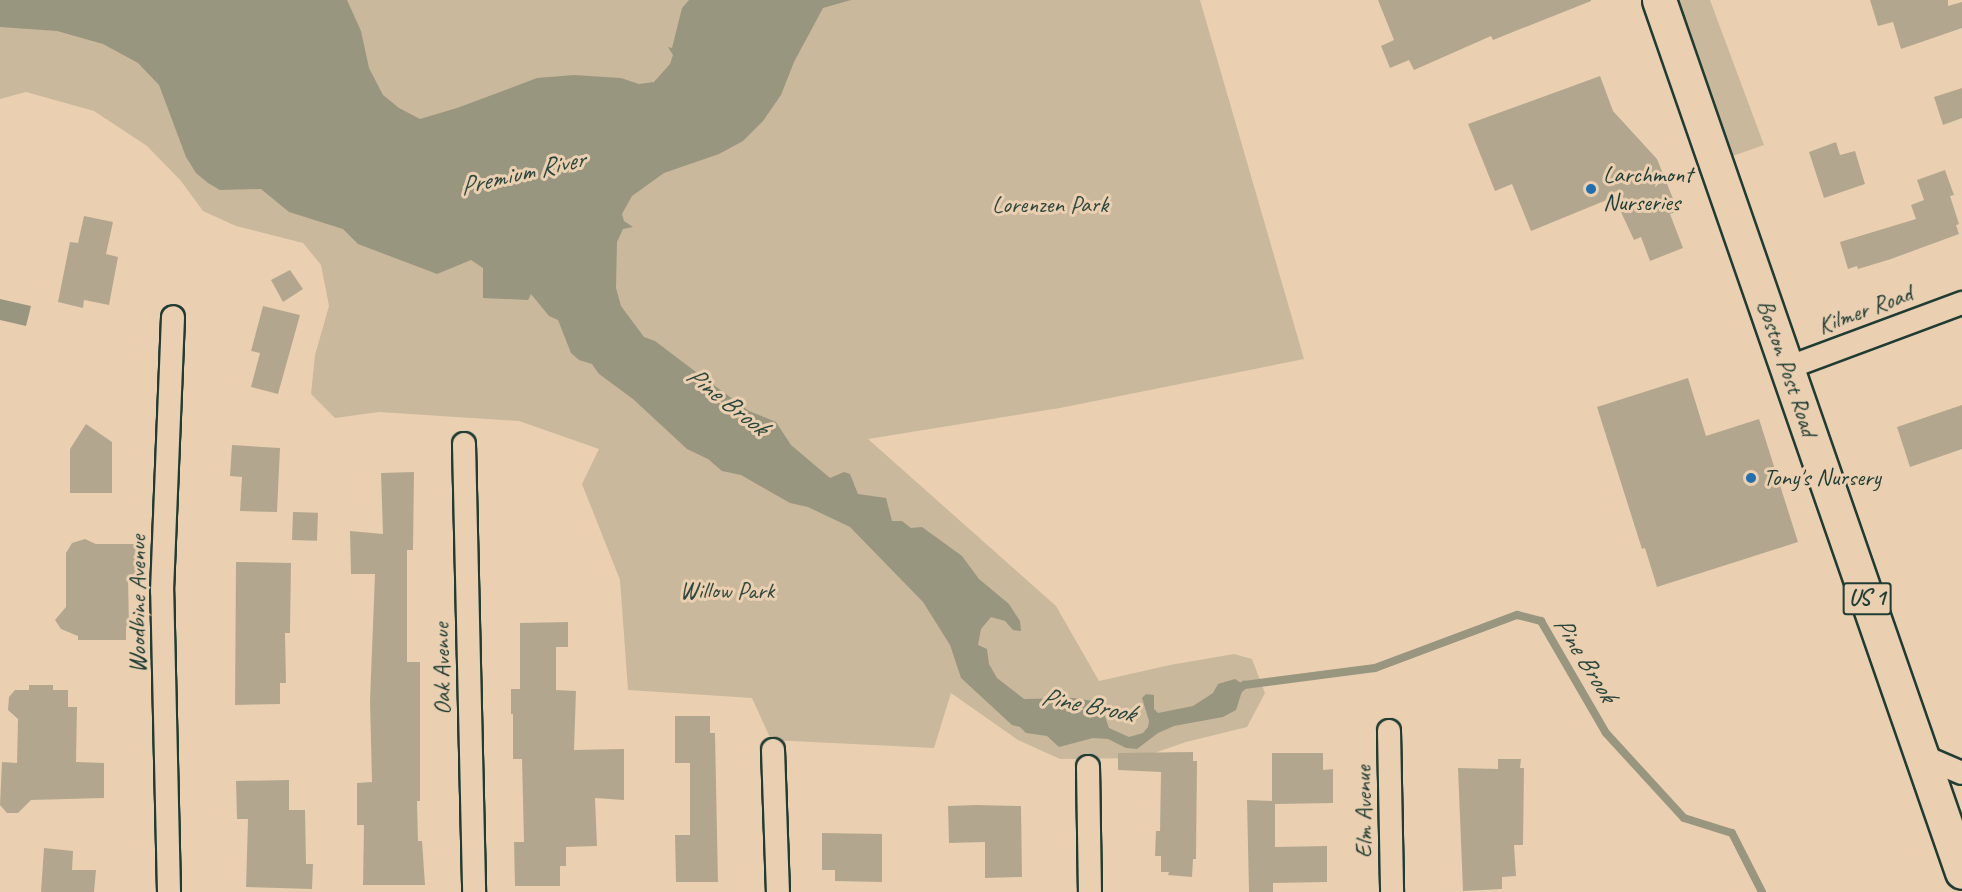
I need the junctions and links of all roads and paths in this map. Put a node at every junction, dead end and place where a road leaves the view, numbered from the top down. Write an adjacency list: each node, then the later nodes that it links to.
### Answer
1 (1659, 0): 4 (main road, Boston Post Road / US 1)
2 (1962, 303): 4 (street, Kilmer Road)
3 (173, 317): 12 (street, Woodbine Avenue)
4 (1787, 368): 8 (main road, Boston Post Road / US 1)
5 (464, 444): 13 (street, Oak Avenue)
6 (1389, 731): 16 (street, Elm Avenue)
7 (773, 750): 14 (street)
8 (1922, 756): 10 (street); 11 (main road, Boston Post Road / US 1)
9 (1088, 766): 15 (street)
10 (1962, 774)
11 (1962, 872)
12 (168, 892)
13 (474, 892)
14 (778, 892)
15 (1090, 892)
16 (1392, 892)

